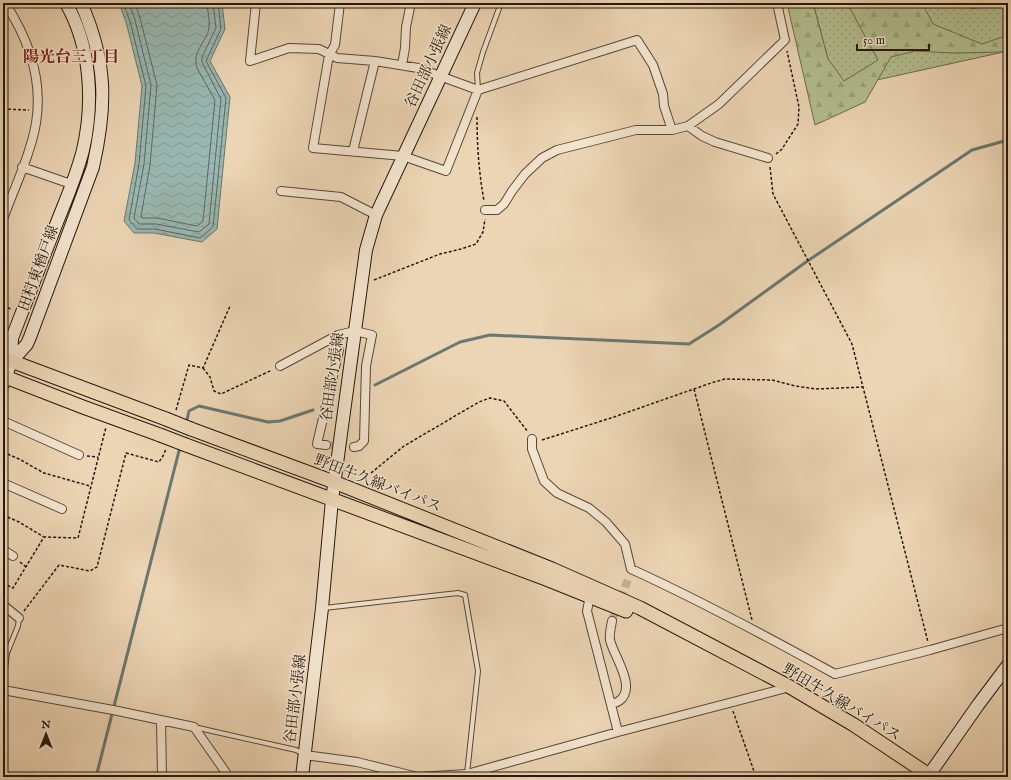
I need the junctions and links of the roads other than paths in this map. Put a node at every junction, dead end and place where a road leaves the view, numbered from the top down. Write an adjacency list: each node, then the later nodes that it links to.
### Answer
1 (5, 3): 22 (street)
2 (66, 3): 23 (street, 田村東楢戸線)
3 (81, 3): 30 (street, 田村東楢戸線)
4 (256, 3): 12 (street)
5 (340, 3): 12 (street)
6 (411, 3): 14 (street)
7 (475, 3): 15 (street, 谷田部小張線)
8 (501, 3): 16 (lane)
9 (776, 3): 17 (street)
10 (987, 3): 11 (lane)
11 (973, 6)
12 (329, 55): 13 (street); 19 (street)
13 (375, 61): 14 (street); 19 (street)
14 (402, 65): 15 (street)
15 (441, 76): 16 (street); 20 (street, 谷田部小張線)
16 (478, 90): 18 (street); 20 (street)
17 (688, 126): 18 (street); 21 (street)
18 (672, 130): 25 (street)
19 (352, 151): 20 (street)
20 (403, 156): 26 (street, 谷田部小張線)
21 (768, 158)
22 (22, 167): 23 (street); 27 (street)
23 (71, 184): 30 (street, 田村東楢戸線)
24 (281, 191): 26 (street)
25 (485, 210)
26 (376, 215): 28 (street, 谷田部小張線)
27 (3, 218)
28 (355, 331): 29 (street); 36 (street); 38 (street, 谷田部小張線)
29 (333, 338): 31 (street); 35 (street)
30 (7, 360): 32 (street); 38 (main road, 野田牛久線バイパス, bridge)
31 (280, 366)
32 (4, 379): 40 (main road, 野田牛久線バイパス, bridge)
33 (3, 422): 37 (street)
34 (532, 439): 49 (street)
35 (326, 445)
36 (354, 447)
37 (79, 455)
38 (334, 482): 40 (street, 谷田部小張線); 50 (main road, 野田牛久線バイパス)
39 (3, 483): 41 (street)
40 (332, 500): 44 (main road, 野田牛久線バイパス); 46 (street, 谷田部小張線)
41 (62, 509)
42 (3, 550): 43 (street)
43 (13, 556)
44 (590, 596): 50 (main road, 野田牛久線バイパス); 55 (street)
45 (3, 605): 47 (street)
46 (322, 608): 59 (street, 谷田部小張線); 60 (lane)
47 (19, 618): 52 (lane)
48 (612, 621): 55 (street)
49 (1008, 628)
50 (733, 658): 53 (main road, 野田牛久線バイパス)
51 (1008, 665): 61 (street)
52 (3, 684)
53 (790, 688): 58 (street); 61 (main road, 野田牛久線バイパス)
54 (3, 690): 56 (street)
55 (610, 704): 58 (street)
56 (161, 720): 57 (street); 62 (street)
57 (194, 726): 59 (lane); 63 (street)
58 (618, 732): 60 (street)
59 (305, 755): 60 (street); 64 (street, 谷田部小張線)
60 (467, 776)
61 (931, 776)
62 (162, 777)
63 (229, 777)
64 (302, 777)

